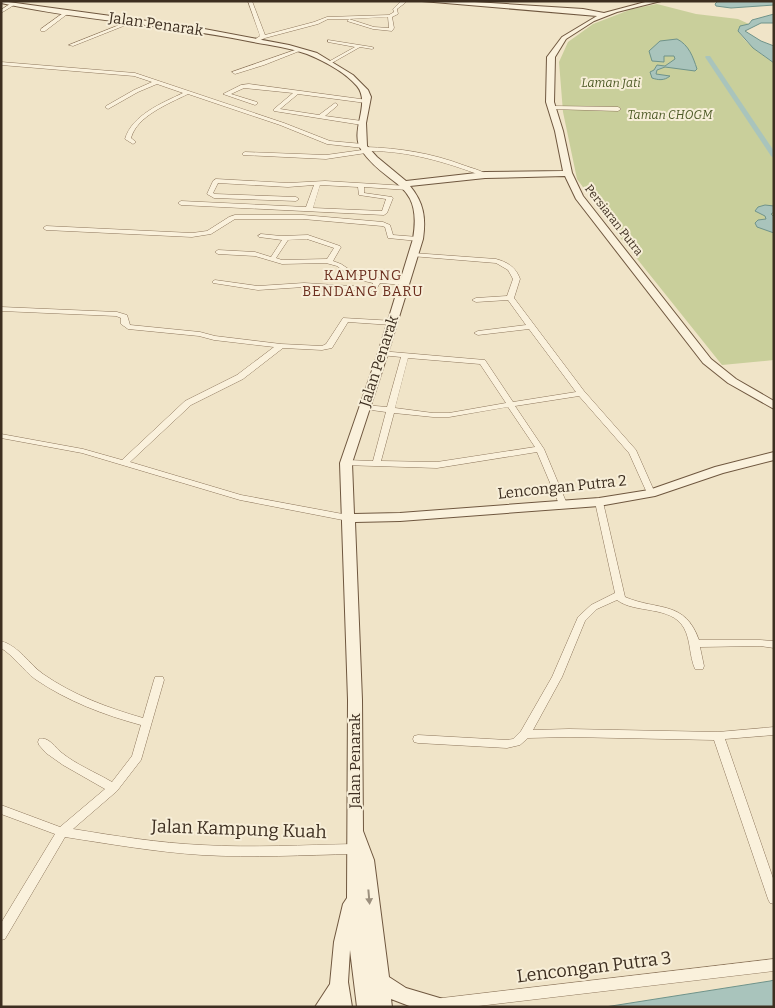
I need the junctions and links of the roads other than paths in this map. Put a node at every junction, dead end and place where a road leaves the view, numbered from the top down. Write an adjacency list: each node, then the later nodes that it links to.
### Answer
1 (1, 1): 6 (main road, Jalan Penarak)
2 (250, 1): 14 (street)
3 (402, 1): 10 (street)
4 (424, 1): 9 (main road)
5 (658, 1): 9 (main road, Persiaran Putra)
6 (12, 5): 7 (street); 8 (main road, Jalan Penarak)
7 (1, 12)
8 (68, 12): 12 (main road, Jalan Penarak); 13 (street)
9 (604, 15): 32 (main road, Persiaran Putra)
10 (390, 16): 11 (street); 11 (street)
11 (341, 18): 14 (street)
12 (134, 21): 14 (main road, Jalan Penarak); 16 (street)
13 (43, 30)
14 (259, 39): 19 (main road, Jalan Penarak)
15 (330, 41): 17 (street)
16 (71, 46)
17 (359, 46): 18 (street); 22 (street)
18 (372, 48)
19 (300, 50): 21 (street); 22 (main road, Jalan Penarak)
20 (1, 63): 25 (street)
21 (266, 63): 23 (street); 24 (street)
22 (330, 63): 28 (main road, Jalan Penarak)
23 (275, 68)
24 (235, 72)
25 (157, 82): 26 (street); 31 (street)
26 (188, 92): 36 (street); 37 (street)
27 (296, 93): 28 (street); 29 (street); 34 (street)
28 (366, 102): 35 (main road)
29 (254, 104)
30 (335, 105): 34 (street)
31 (108, 108)
32 (553, 108): 33 (street); 39 (main road, Persiaran Putra)
33 (618, 109)
34 (320, 117): 35 (street)
35 (362, 123): 37 (main road)
36 (133, 142)
37 (364, 149): 38 (street); 40 (street); 41 (main road)
38 (245, 154)
39 (568, 173): 40 (main road); 74 (main road, Persiaran Putra)
40 (485, 174): 43 (main road)
41 (396, 177): 43 (main road); 47 (main road)
42 (318, 183): 44 (street); 45 (street); 51 (street)
43 (424, 183): 47 (main road); 47 (main road)
44 (280, 184): 48 (street); 48 (street)
45 (361, 186): 46 (street); 51 (street)
46 (390, 187): 47 (street)
47 (409, 189): 55 (main road, Jalan Penarak)
48 (275, 198): 49 (street)
49 (296, 199)
50 (181, 203): 51 (street)
51 (308, 209)
52 (46, 228): 55 (street)
53 (261, 236): 54 (street)
54 (286, 238): 58 (street); 59 (street)
55 (418, 239): 57 (main road, Jalan Penarak)
56 (218, 252): 58 (street)
57 (412, 255): 62 (main road, Jalan Penarak); 63 (street)
58 (272, 260): 59 (street)
59 (329, 262): 61 (street)
60 (215, 282): 61 (street)
61 (378, 282): 62 (street)
62 (404, 282): 66 (main road, Jalan Penarak)
63 (510, 298): 64 (street); 67 (street)
64 (476, 300)
65 (1, 309): 69 (street)
66 (392, 323): 69 (street); 70 (main road, Jalan Penarak)
67 (532, 326): 68 (street); 72 (street)
68 (478, 333)
69 (281, 346): 80 (street)
70 (384, 353): 71 (street); 75 (main road, Jalan Penarak)
71 (405, 355): 73 (street); 76 (street)
72 (581, 393): 73 (street); 83 (street)
73 (510, 405): 76 (street); 78 (street)
74 (774, 406)
75 (364, 408): 76 (street); 81 (main road, Jalan Penarak)
76 (390, 410): 82 (street)
77 (1, 436): 80 (street)
78 (540, 449): 82 (street); 85 (street)
79 (774, 456): 83 (main road, Lencongan Putra 2)
80 (125, 462): 86 (street)
81 (346, 463): 82 (street); 86 (main road, Jalan Penarak)
82 (376, 464)
83 (651, 493): 84 (main road, Lencongan Putra 2)
84 (598, 502): 85 (main road, Lencongan Putra 2); 87 (street)
85 (563, 504): 86 (main road, Lencongan Putra 2)
86 (348, 518): 102 (main road, Jalan Penarak)
87 (619, 595): 89 (street); 95 (street)
88 (1, 644): 93 (street)
89 (694, 644): 90 (street); 91 (street)
90 (774, 646)
91 (699, 666)
92 (159, 680): 93 (street)
93 (146, 723): 99 (street)
94 (774, 731): 96 (street)
95 (525, 734): 96 (street); 97 (street)
96 (718, 736): 104 (street)
97 (418, 739)
98 (43, 742): 99 (street)
99 (113, 788): 101 (street)
100 (1, 809): 101 (street, Jalan Kampung Kuah)
101 (62, 832): 102 (street, Jalan Kampung Kuah); 105 (street)
102 (355, 841): 103 (main road, Jalan Penarak); 107 (main road, one-way to 107)
103 (355, 892): 108 (main road); 109 (main road, Jalan Penarak)
104 (774, 899)
105 (1, 935)
106 (774, 965): 110 (street, Lencongan Putra 3)
107 (380, 981): 109 (main road); 110 (main road)
108 (338, 988): 111 (main road); 112 (main road)
109 (372, 1005)
110 (427, 1006)
111 (324, 1007)
112 (343, 1007)

